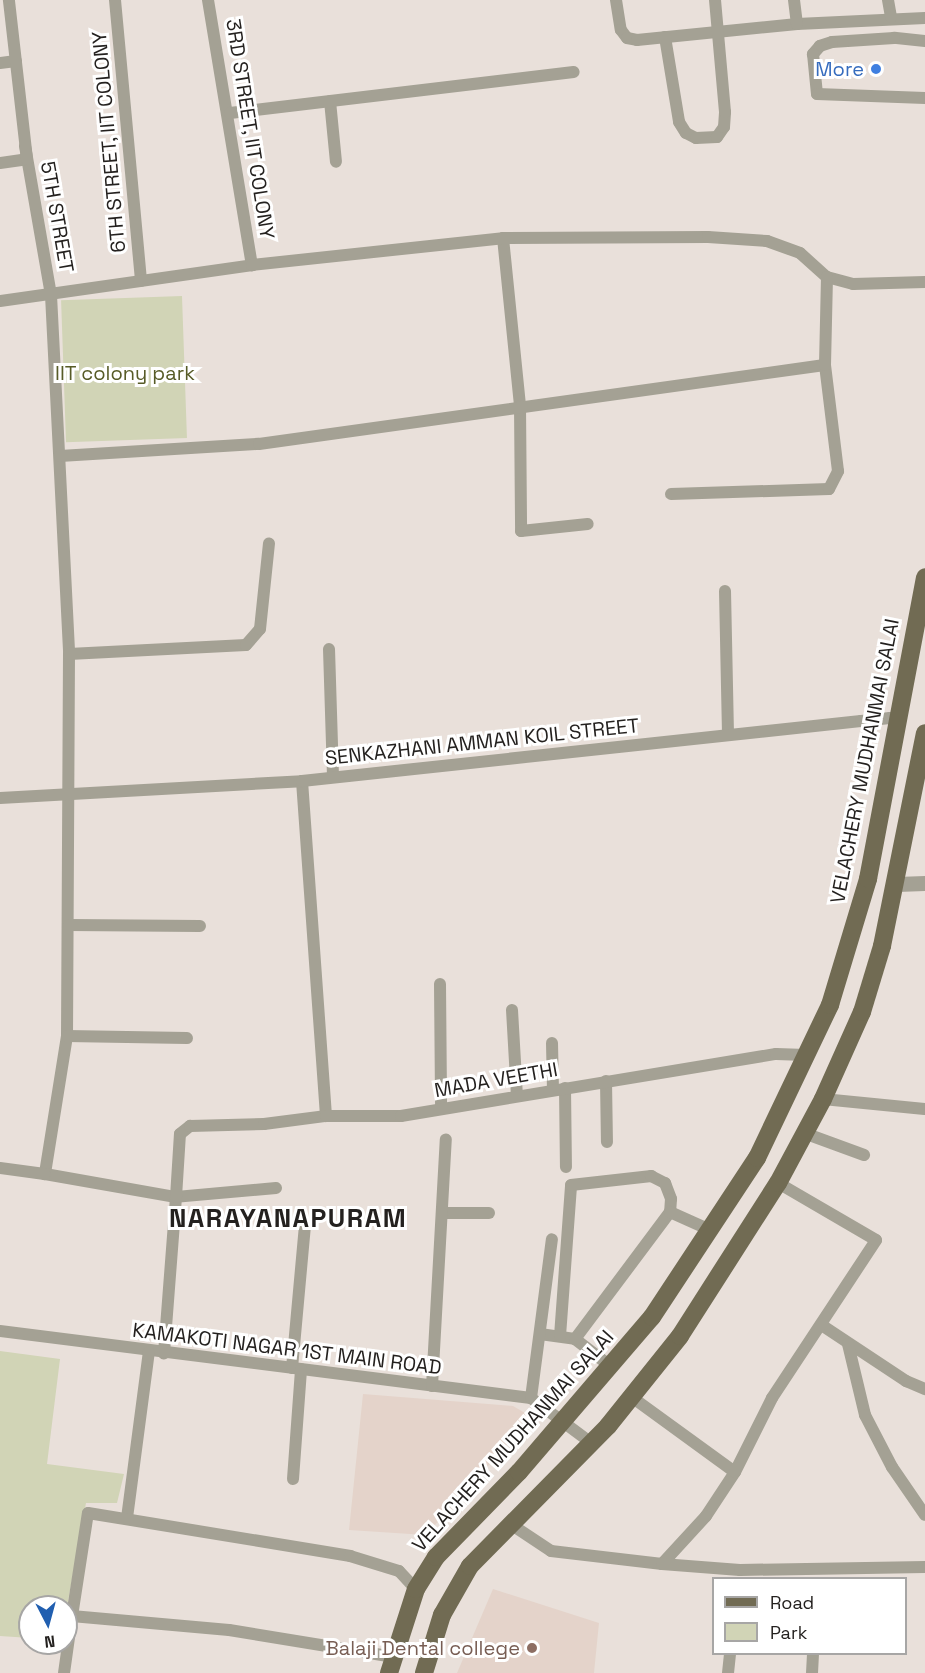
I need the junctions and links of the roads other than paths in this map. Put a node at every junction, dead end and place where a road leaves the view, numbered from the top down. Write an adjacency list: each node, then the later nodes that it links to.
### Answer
1 (9, 0): 14 (street, 5TH STREET)
2 (115, 0): 26 (street, 6TH STREET, IIT COLONY)
3 (208, 0): 19 (street, 3RD STREET, IIT COLONY)
4 (616, 0): 12 (street)
5 (714, 0): 11 (street)
6 (794, 0): 10 (street)
7 (888, 0): 8 (street)
8 (891, 17): 9 (street); 10 (street)
9 (925, 18)
10 (798, 24): 11 (street)
11 (717, 31): 12 (street); 12 (street)
12 (665, 37)
13 (925, 41): 17 (street)
14 (16, 61): 15 (street); 20 (street, 5TH STREET)
15 (0, 63)
16 (574, 72): 18 (street)
17 (925, 98)
18 (330, 101): 19 (street); 21 (street)
19 (230, 113): 24 (street, 3RD STREET, IIT COLONY)
20 (26, 146): 22 (street); 28 (street, 5TH STREET)
21 (336, 162)
22 (0, 163)
23 (503, 238): 24 (street); 25 (street); 31 (street)
24 (252, 265): 26 (street)
25 (828, 277): 27 (street); 30 (street)
26 (141, 281): 28 (street)
27 (925, 282)
28 (51, 295): 29 (street); 32 (street, 5TH STREET)
29 (0, 301)
30 (825, 365): 31 (street); 33 (street)
31 (520, 406): 32 (street); 34 (street)
32 (60, 456): 39 (street, 5TH STREET)
33 (671, 494)
34 (588, 524)
35 (269, 543): 39 (street)
36 (925, 577): 40 (main road, VELACHERY MUDHANMAI SALAI)
37 (724, 591): 42 (street)
38 (329, 649): 43 (street)
39 (69, 654): 45 (street, 5TH STREET)
40 (896, 721): 42 (street, SENKAZHANI AMMAN KOIL STREET); 56 (main road, VELACHERY MUDHANMAI SALAI)
41 (925, 734): 48 (main road)
42 (728, 735): 43 (street, SENKAZHANI AMMAN KOIL STREET)
43 (333, 777): 44 (street, SENKAZHANI AMMAN KOIL STREET)
44 (302, 780): 45 (street, SENKAZHANI AMMAN KOIL STREET); 63 (street)
45 (71, 796): 46 (street, SENKAZHANI AMMAN KOIL STREET); 49 (street, 5TH STREET)
46 (0, 798)
47 (925, 883): 48 (street)
48 (897, 884): 60 (main road)
49 (69, 925): 50 (street); 53 (street, 5TH STREET)
50 (200, 926)
51 (440, 984): 61 (street)
52 (512, 1010): 59 (street)
53 (67, 1036): 54 (street); 70 (street, 5TH STREET)
54 (187, 1038)
55 (552, 1043): 58 (street)
56 (806, 1055): 57 (street, MADA VEETHI); 78 (main road, VELACHERY MUDHANMAI SALAI)
57 (606, 1081): 58 (street, MADA VEETHI); 66 (street)
58 (559, 1089): 59 (street, MADA VEETHI); 69 (street)
59 (517, 1096): 61 (street, MADA VEETHI)
60 (823, 1099): 62 (street); 64 (main road)
61 (441, 1109): 63 (street, MADA VEETHI)
62 (925, 1109)
63 (326, 1116): 73 (street, MADA VEETHI)
64 (804, 1133): 67 (street); 71 (main road)
65 (446, 1139): 76 (street)
66 (608, 1142)
67 (864, 1155)
68 (0, 1167): 70 (street)
69 (566, 1167)
70 (45, 1174): 73 (street)
71 (778, 1183): 80 (street); 93 (main road)
72 (276, 1188): 73 (street)
73 (176, 1197): 87 (street)
74 (670, 1212): 78 (street); 83 (street); 84 (street)
75 (489, 1213): 76 (street)
76 (442, 1214): 90 (street)
77 (305, 1225): 89 (street)
78 (710, 1230): 88 (main road, VELACHERY MUDHANMAI SALAI)
79 (552, 1239): 82 (street)
80 (823, 1326): 85 (street); 96 (street)
81 (0, 1331): 86 (street, KAMAKOTI NAGAR 1ST MAIN ROAD)
82 (540, 1334): 83 (street); 92 (street)
83 (560, 1336): 84 (street)
84 (575, 1339): 88 (street)
85 (848, 1344): 91 (street); 98 (street)
86 (148, 1352): 87 (street, KAMAKOTI NAGAR 1ST MAIN ROAD); 99 (street)
87 (164, 1354): 89 (street, KAMAKOTI NAGAR 1ST MAIN ROAD)
88 (610, 1366): 94 (main road, VELACHERY MUDHANMAI SALAI)
89 (296, 1368): 90 (street, KAMAKOTI NAGAR 1ST MAIN ROAD); 97 (street)
90 (432, 1386): 92 (street, KAMAKOTI NAGAR 1ST MAIN ROAD)
91 (925, 1389)
92 (531, 1398): 94 (street, KAMAKOTI NAGAR 1ST MAIN ROAD)
93 (633, 1398): 95 (main road); 96 (street)
94 (563, 1421): 95 (street, KAMAKOTI NAGAR 1ST MAIN ROAD); 104 (main road, VELACHERY MUDHANMAI SALAI)
95 (590, 1442): 100 (main road)
96 (735, 1472): 101 (street)
97 (293, 1479)
98 (925, 1515)
99 (127, 1518): 104 (street); 105 (street)
100 (512, 1525): 101 (street); 112 (main road)
101 (662, 1564): 103 (street)
102 (925, 1567): 103 (street)
103 (815, 1574)
104 (416, 1589): 110 (main road, VELACHERY MUDHANMAI SALAI)
105 (75, 1595)
106 (78, 1617): 110 (street)
107 (67, 1655): 111 (street)
108 (730, 1655): 113 (street)
109 (813, 1655): 114 (street)
110 (392, 1665)
111 (64, 1673)
112 (424, 1673)
113 (728, 1673)
114 (812, 1673)

